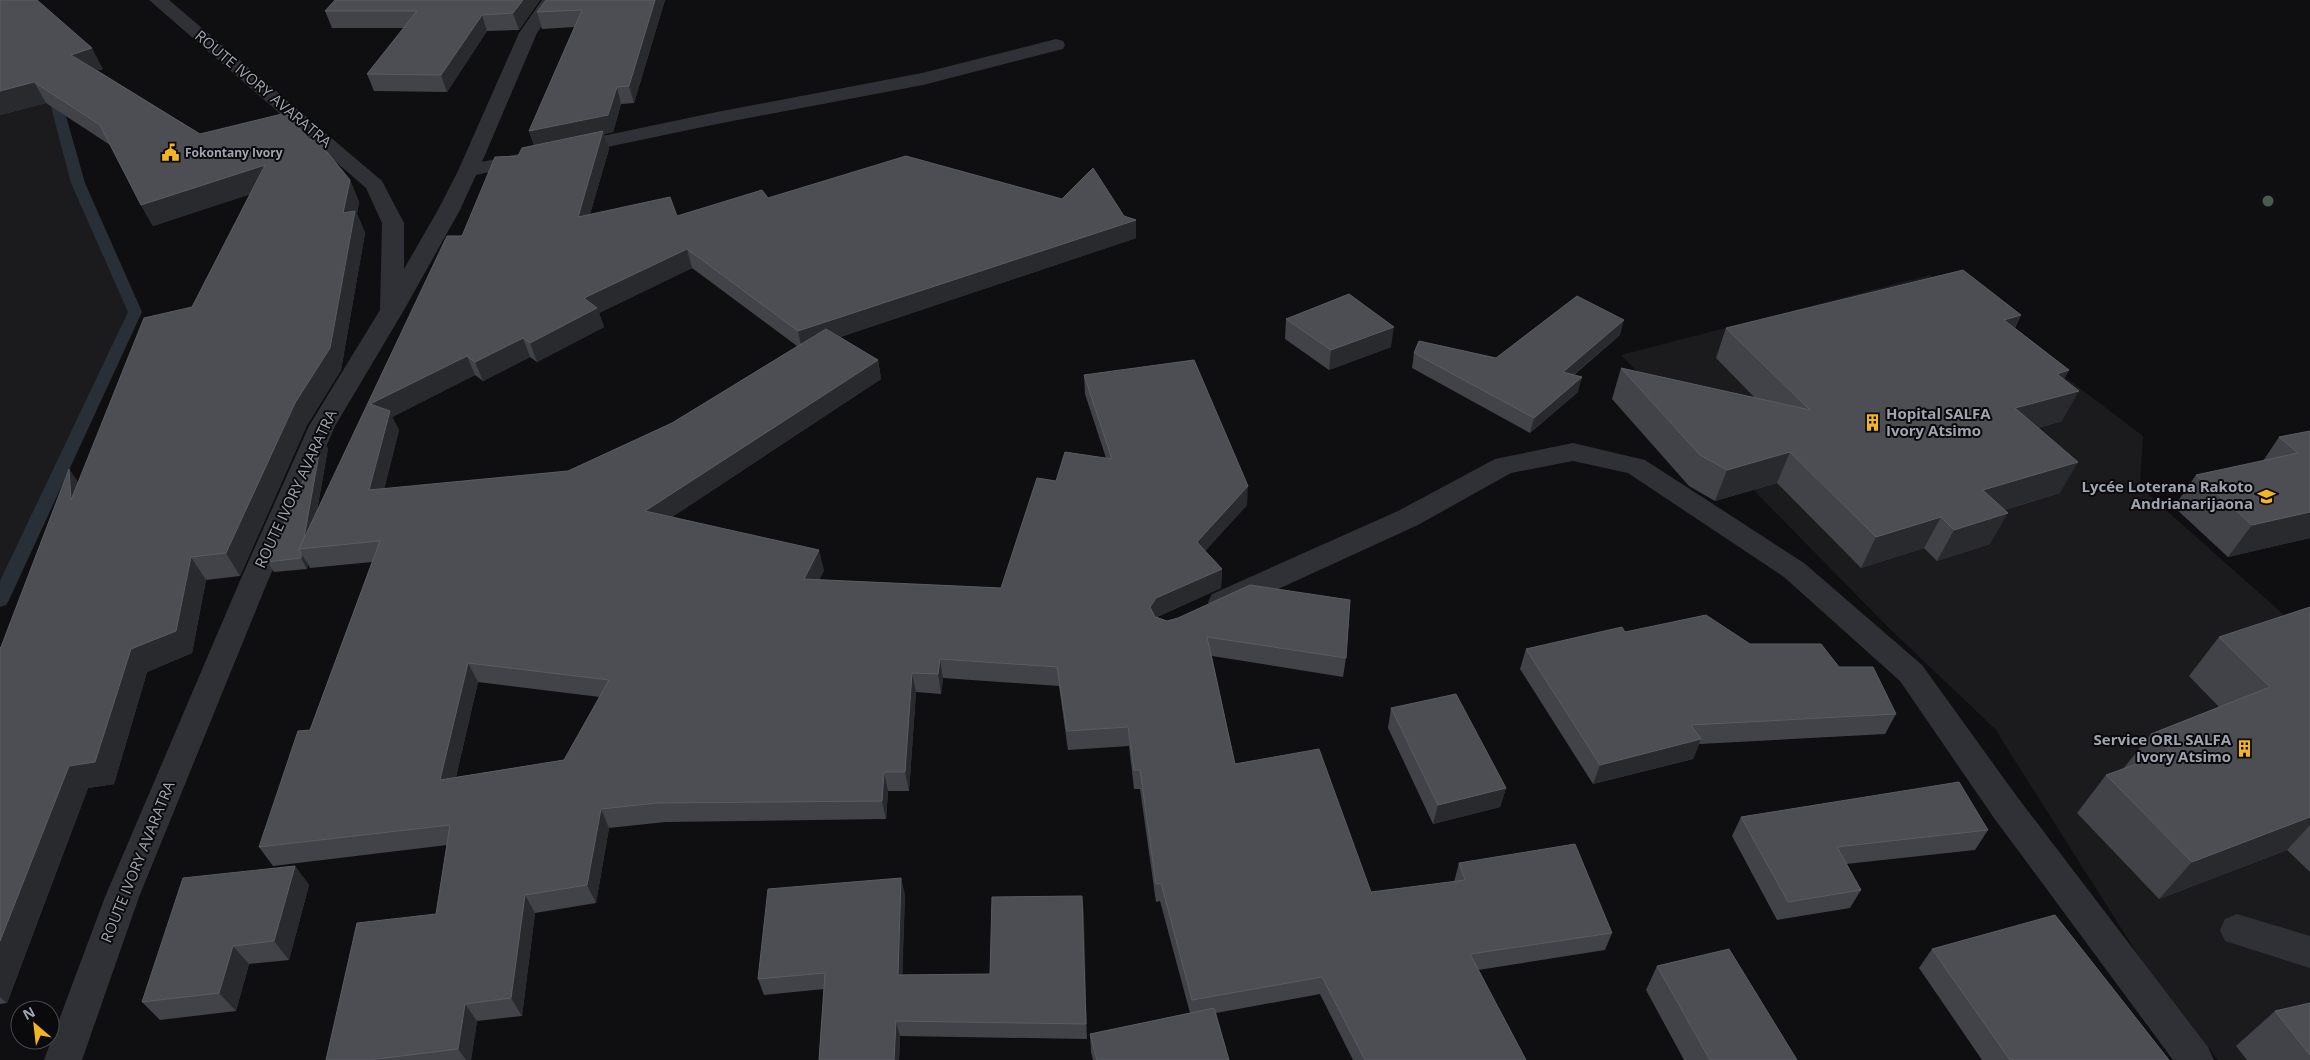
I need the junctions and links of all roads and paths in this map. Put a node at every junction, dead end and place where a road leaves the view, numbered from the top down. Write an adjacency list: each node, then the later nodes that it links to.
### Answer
1 (158, 0): 5 (street, ROUTE IVORY AVARATRA)
2 (551, 0): 4 (street)
3 (1056, 45): 4 (street)
4 (468, 171): 5 (street)
5 (392, 310): 9 (street, ROUTE IVORY AVARATRA)
6 (1202, 611): 10 (street)
7 (2238, 930): 8 (street)
8 (2310, 952)
9 (63, 1060)
10 (2196, 1060)

